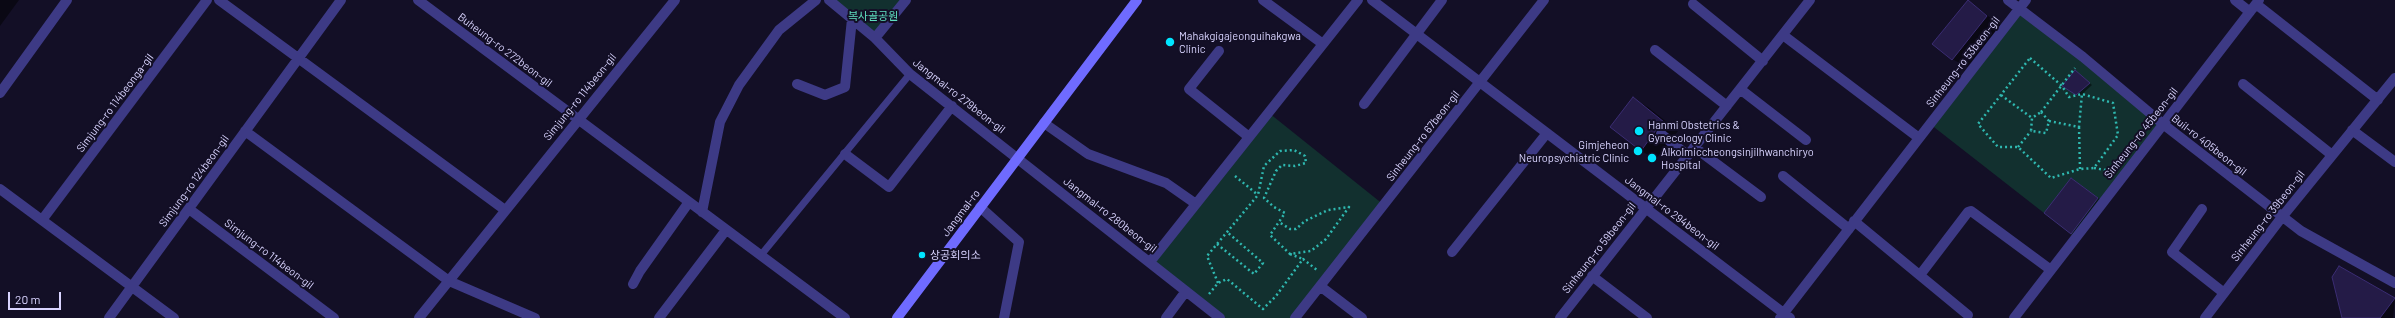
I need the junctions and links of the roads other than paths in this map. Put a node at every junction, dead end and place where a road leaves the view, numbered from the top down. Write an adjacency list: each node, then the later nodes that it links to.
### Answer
1 (67, 0): 38 (street)
2 (207, 0): 71 (street, Simjung-ro 114beonga-gil)
3 (219, 0): 30 (street)
4 (341, 0): 30 (street, Simjung-ro 124beon-gil)
5 (418, 0): 43 (street, Buheung-ro 272beon-gil)
6 (675, 0): 43 (street, Simjung-ro 114beon-gil)
7 (816, 0): 69 (street)
8 (830, 0): 23 (street, Jangmal-ro 279beon-gil)
9 (906, 0): 26 (street)
10 (1137, 0): 44 (street, Jangmal-ro)
11 (1263, 0): 27 (street)
12 (1358, 0): 27 (street)
13 (1372, 0): 24 (street, Jangmal-ro 294beon-gil)
14 (1442, 0): 24 (street)
15 (1544, 0): 34 (street, Sinheung-ro 67beon-gil)
16 (1810, 0): 25 (street, Sinheung-ro 59beon-gil)
17 (2008, 0): 22 (street, Buil-ro 405beon-gil)
18 (2026, 0): 22 (street, Sinheung-ro 53beon-gil)
19 (2235, 0): 21 (street)
20 (1693, 4): 31 (street)
21 (2255, 5): 39 (street); 45 (street, Sinheung-ro 45beon-gil)
22 (2019, 9): 45 (street, Buil-ro 405beon-gil); 51 (street, Sinheung-ro 53beon-gil)
23 (852, 19): 26 (street, Jangmal-ro 279beon-gil); 35 (street)
24 (1416, 34): 34 (street, Jangmal-ro 294beon-gil); 40 (street)
25 (1783, 35): 31 (street, Sinheung-ro 59beon-gil); 51 (street)
26 (875, 38): 32 (street, Jangmal-ro 279beon-gil)
27 (1323, 44): 50 (street)
28 (1655, 50): 42 (street)
29 (1219, 51): 50 (street)
30 (299, 58): 47 (street, Simjung-ro 124beon-gil); 68 (street)
31 (1762, 61): 37 (street, Sinheung-ro 59beon-gil)
32 (910, 74): 41 (street, Jangmal-ro 279beon-gil); 54 (lane)
33 (2395, 78): 39 (street, Sinheung-ro 39beon-gil)
34 (1480, 82): 48 (street, Jangmal-ro 294beon-gil); 83 (street, Sinheung-ro 67beon-gil)
35 (797, 84)
36 (2243, 84): 56 (street)
37 (1740, 89): 42 (street, Sinheung-ro 59beon-gil); 52 (street)
38 (0, 94)
39 (2378, 100): 46 (street, Sinheung-ro 39beon-gil)
40 (1364, 104)
41 (952, 106): 54 (street); 57 (street, Jangmal-ro 279beon-gil)
42 (1727, 106): 53 (street, Sinheung-ro 59beon-gil)
43 (578, 119): 62 (street, Buheung-ro 272beon-gil); 68 (street, Simjung-ro 114beon-gil)
44 (1044, 122): 57 (street, Jangmal-ro); 63 (street)
45 (2163, 124): 70 (street, Buil-ro 405beon-gil); 77 (street, Sinheung-ro 45beon-gil)
46 (2352, 130): 56 (street, Sinheung-ro 39beon-gil); 58 (street)
47 (245, 131): 66 (street, Simjung-ro 124beon-gil); 80 (street)
48 (1547, 133): 65 (street, Jangmal-ro 294beon-gil); 74 (street)
49 (1661, 134): 55 (street)
50 (1249, 137): 63 (street)
51 (1919, 138): 72 (street, Sinheung-ro 53beon-gil)
52 (1806, 140)
53 (1694, 147): 55 (street, Sinheung-ro 59beon-gil); 61 (street)
54 (844, 154): 75 (lane)
55 (1687, 155): 65 (street, Sinheung-ro 59beon-gil)
56 (2332, 155): 70 (street, Sinheung-ro 39beon-gil)
57 (1018, 157): 64 (street, Jangmal-ro); 76 (street, Jangmal-ro 280beon-gil)
58 (2395, 162)
59 (1783, 176): 72 (street)
60 (0, 189): 71 (street)
61 (1761, 197)
62 (689, 202): 69 (street, Buheung-ro 272beon-gil); 82 (street)
63 (1196, 204): 76 (street)
64 (980, 207): 96 (street, Jangmal-ro); 97 (street)
65 (1646, 208): 78 (street, Sinheung-ro 59beon-gil); 88 (street, Jangmal-ro 294beon-gil)
66 (189, 209): 84 (street, Simjung-ro 124beon-gil); 91 (street, Simjung-ro 114beon-gil)
67 (2202, 209): 86 (street)
68 (505, 210): 80 (street, Simjung-ro 114beon-gil)
69 (702, 212): 73 (street, Buheung-ro 272beon-gil)
70 (2282, 217): 81 (street, Buil-ro 405beon-gil); 86 (street, Sinheung-ro 39beon-gil)
71 (42, 220): 84 (street)
72 (1852, 225): 79 (street); 88 (street, Sinheung-ro 53beon-gil)
73 (726, 230): 75 (street, Buheung-ro 272beon-gil); 94 (street)
74 (1452, 252)
75 (761, 255): 95 (street, Buheung-ro 272beon-gil)
76 (1150, 262): 85 (street, Jangmal-ro 280beon-gil)
77 (2051, 270): 79 (street); 104 (street, Sinheung-ro 45beon-gil)
78 (1592, 276): 102 (street, Sinheung-ro 59beon-gil); 103 (street)
79 (1920, 276): 87 (street)
80 (448, 281): 92 (street, Simjung-ro 114beon-gil); 93 (street)
81 (2395, 283)
82 (633, 284)
83 (1320, 286): 100 (street, Sinheung-ro 67beon-gil); 101 (street)
84 (132, 287): 89 (street, Simjung-ro 124beon-gil); 90 (street)
85 (1186, 291): 98 (street); 99 (street, Jangmal-ro 280beon-gil)
86 (2224, 293): 105 (street, Sinheung-ro 39beon-gil)
87 (1968, 315)
88 (1784, 316)
89 (109, 318)
90 (174, 318)
91 (334, 318)
92 (419, 318)
93 (535, 318)
94 (659, 318)
95 (845, 318)
96 (896, 318)
97 (1004, 318)
98 (1166, 318)
99 (1220, 318)
100 (1295, 318)
101 (1362, 318)
102 (1560, 318)
103 (1647, 318)
104 (2014, 318)
105 (2205, 318)

